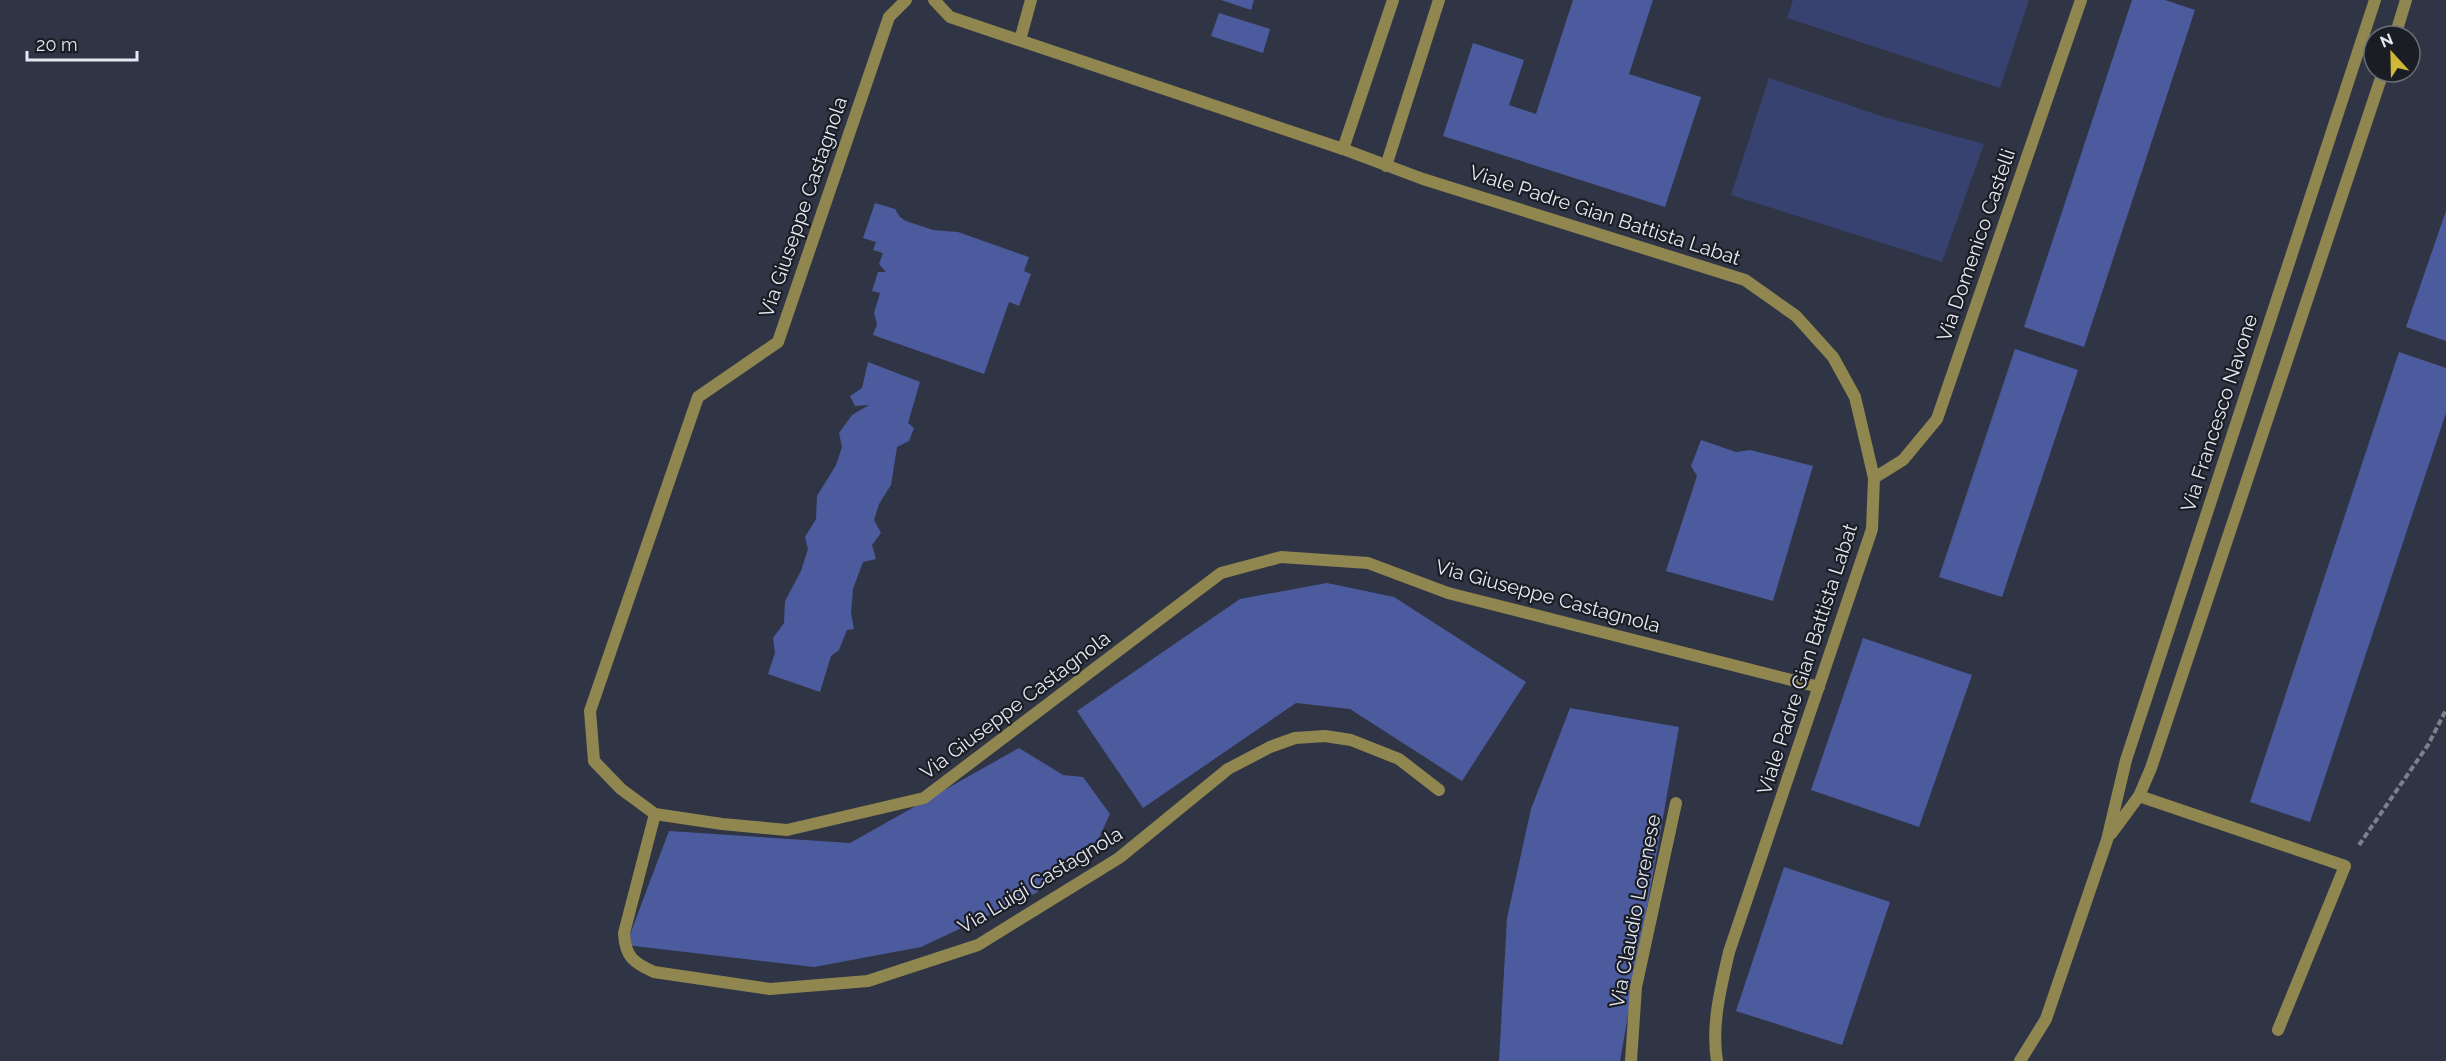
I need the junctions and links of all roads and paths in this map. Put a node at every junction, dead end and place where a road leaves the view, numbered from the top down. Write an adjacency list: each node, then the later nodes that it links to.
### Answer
1 (906, 0): 20 (street, Via Giuseppe Castagnola)
2 (934, 0): 10 (street, Viale Padre Gian Battista Labat)
3 (1031, 0): 10 (street)
4 (1393, 0): 12 (street)
5 (1439, 0): 13 (street)
6 (2081, 0): 14 (street, Via Domenico Castelli)
7 (2375, 0): 21 (street, Via Francesco Navone)
8 (2406, 0): 9 (street)
9 (2399, 24)
10 (1020, 40): 12 (street, Viale Padre Gian Battista Labat)
11 (2379, 84): 18 (street, Via Francesco Navone)
12 (1343, 149): 13 (street, Viale Padre Gian Battista Labat)
13 (1386, 166): 14 (street, Viale Padre Gian Battista Labat)
14 (1874, 478): 15 (street, Viale Padre Gian Battista Labat)
15 (1820, 687): 20 (street, Via Giuseppe Castagnola); 24 (street, Viale Padre Gian Battista Labat)
16 (2446, 710): 22 (path)
17 (1439, 790): 20 (street, Via Luigi Castagnola)
18 (2139, 796): 21 (street, Via Francesco Navone); 22 (street)
19 (1676, 804): 25 (street, Via Claudio Lorenese)
20 (655, 814)
21 (2107, 840): 26 (street, Via Francesco Navone)
22 (2345, 866): 23 (street)
23 (2278, 1030)
24 (1718, 1057)
25 (1631, 1061)
26 (2020, 1061)

